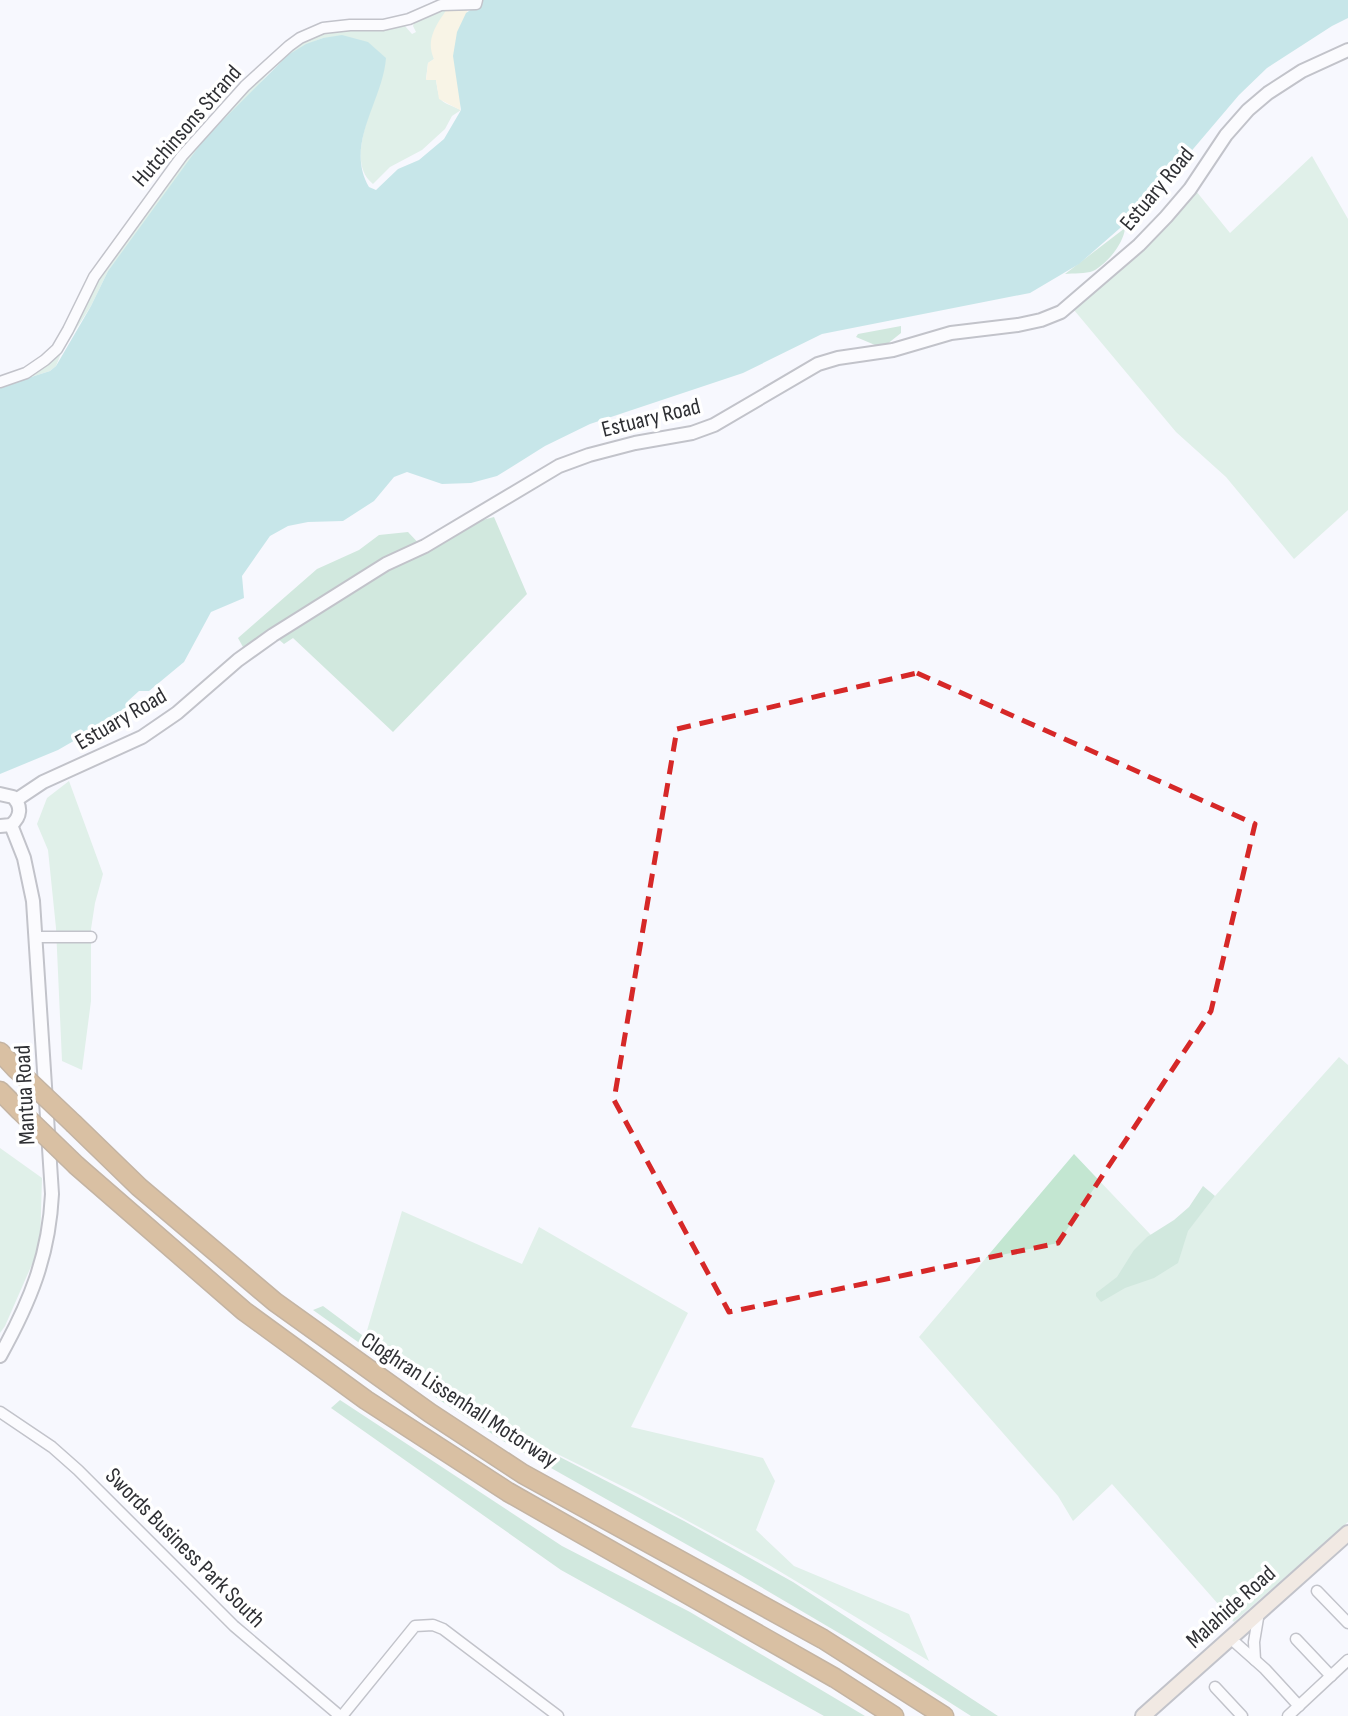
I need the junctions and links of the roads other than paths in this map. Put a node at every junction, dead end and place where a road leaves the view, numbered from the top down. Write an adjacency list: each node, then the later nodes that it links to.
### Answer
1 (476, 2): 3 (street, Hutchinsons Strand)
2 (1348, 50): 5 (street, Estuary Road)
3 (0, 382)
4 (0, 794): 5 (street)
5 (16, 800): 6 (street)
6 (6, 826): 7 (street, Mantua Road)
7 (36, 937): 8 (street); 11 (street, Mantua Road)
8 (91, 937)
9 (0, 1052): 27 (highway, Cloghran Lissenhall Motorway, bridge)
10 (0, 1091): 26 (highway, bridge)
11 (0, 1356)
12 (0, 1412): 24 (street, Swords Business Park South)
13 (1348, 1533): 15 (main road, Malahide Road)
14 (1317, 1591): 16 (street)
15 (1259, 1612): 17 (main road, Malahide Road); 19 (street)
16 (1348, 1623)
17 (1230, 1638): 19 (street); 28 (main road, Malahide Road)
18 (1296, 1639): 21 (street)
19 (1255, 1660): 23 (street)
20 (1348, 1660): 21 (street)
21 (1331, 1676): 23 (street)
22 (1215, 1687): 29 (street)
23 (1299, 1706): 30 (street)
24 (341, 1716): 25 (street)
25 (558, 1716)
26 (894, 1716)
27 (944, 1716)
28 (1143, 1716)
29 (1242, 1716)
30 (1288, 1716)

